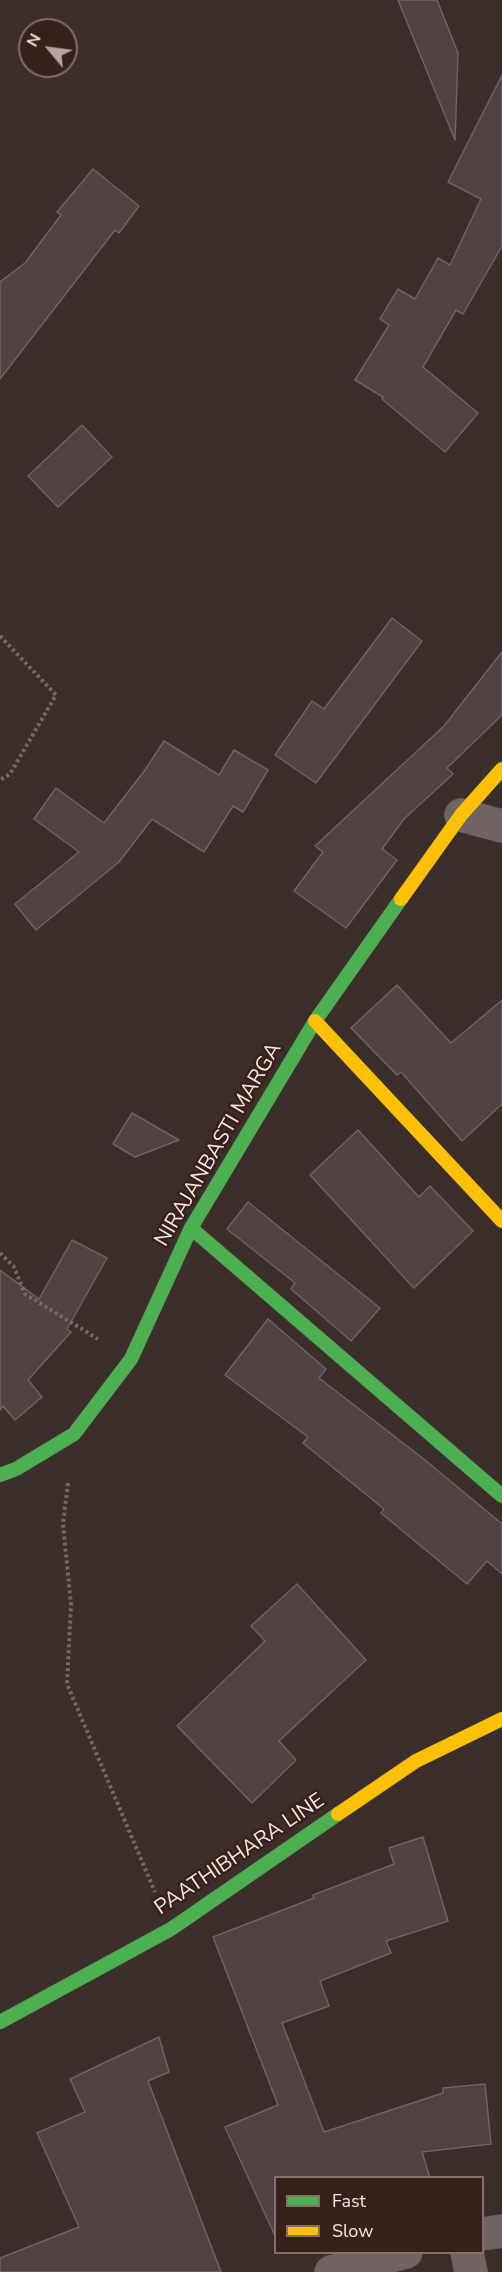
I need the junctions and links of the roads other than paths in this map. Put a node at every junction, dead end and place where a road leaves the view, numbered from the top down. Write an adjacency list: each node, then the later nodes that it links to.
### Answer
1 (502, 769): 2 (street, NIRAJANBASTI MARGA)
2 (461, 815): 3 (street); 4 (street, NIRAJANBASTI MARGA)
3 (502, 826)
4 (315, 1021): 5 (street); 6 (street, NIRAJANBASTI MARGA)
5 (502, 1221)
6 (191, 1228): 7 (street, NIRAJANBASTI MARGA); 8 (street)
7 (0, 1475)
8 (502, 1496)
9 (502, 1719): 10 (street, PAATHIBHARA LINE)
10 (0, 2022)
11 (502, 2231): 12 (street)
12 (484, 2234)
13 (402, 2254): 15 (street)
14 (467, 2254): 16 (street)
15 (331, 2272)
16 (471, 2272)

